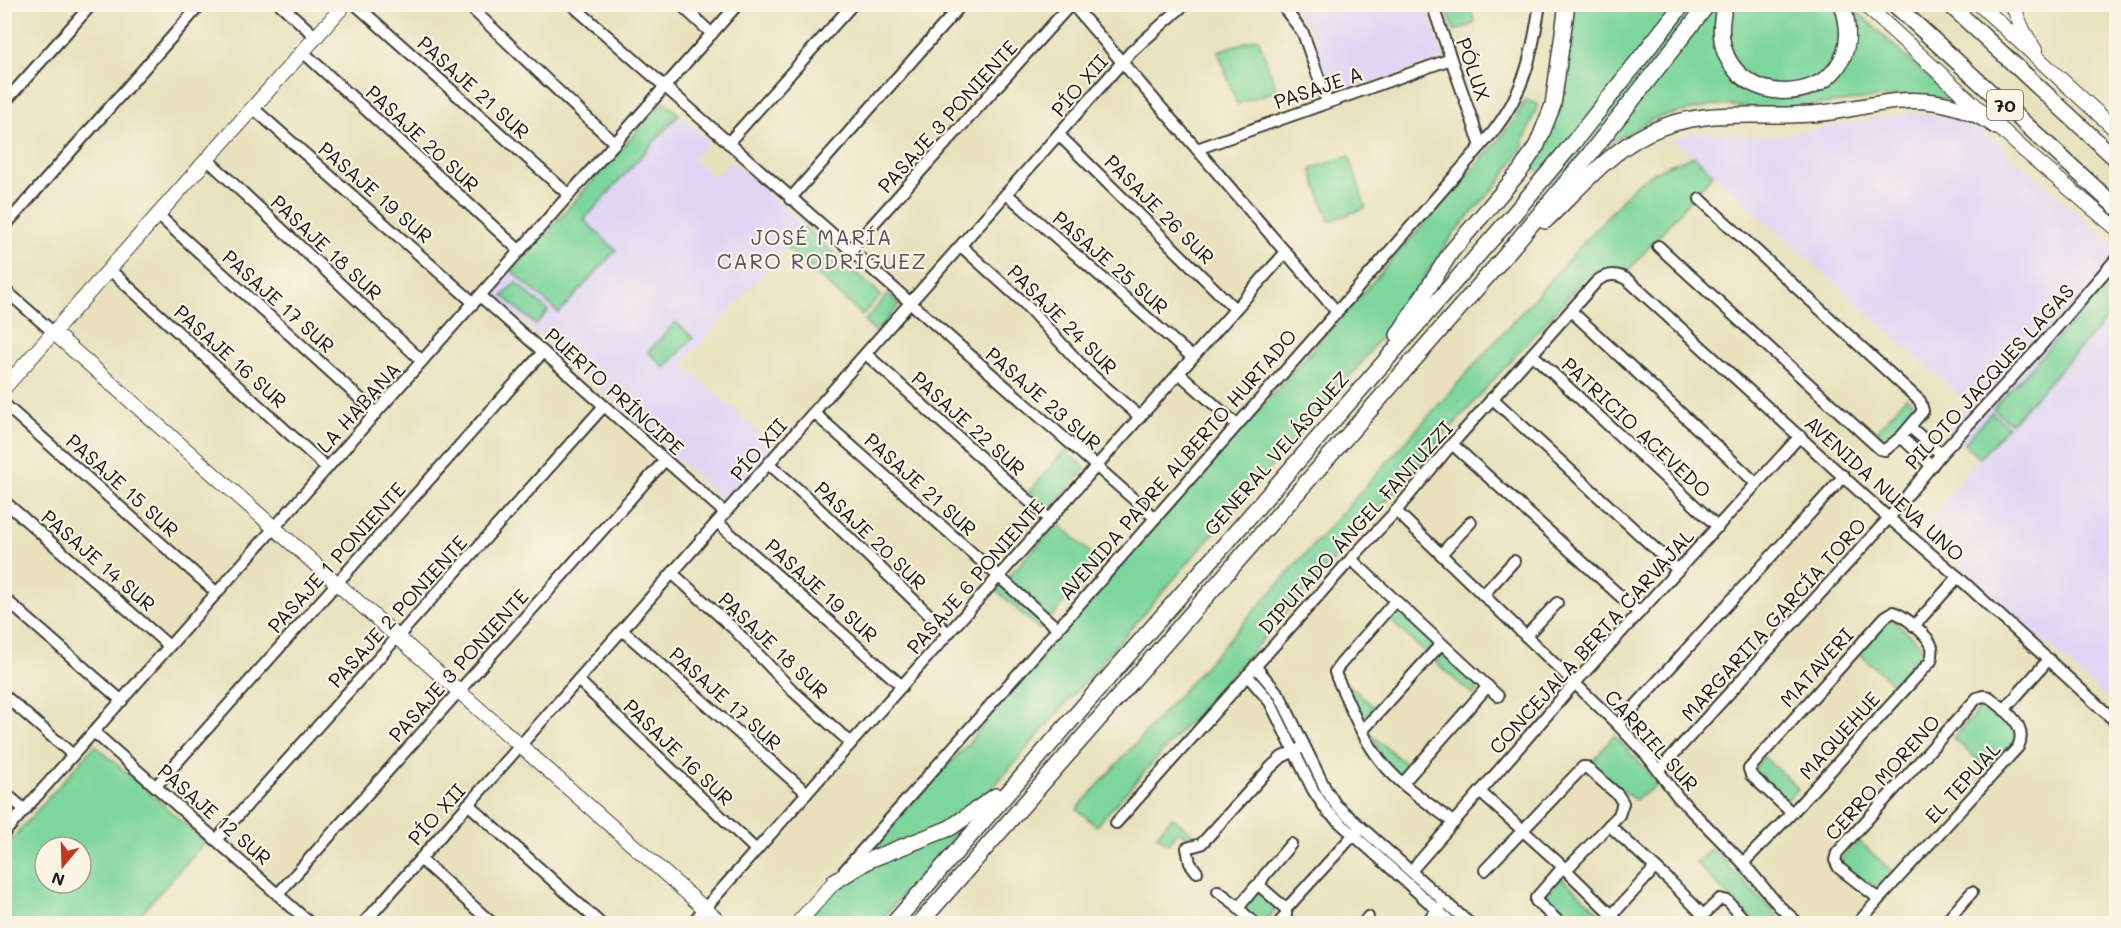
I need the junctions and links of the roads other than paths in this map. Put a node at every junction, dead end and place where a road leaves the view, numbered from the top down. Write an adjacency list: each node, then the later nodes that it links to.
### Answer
1 (92, 4): 35 (street)
2 (201, 4): 52 (street)
3 (280, 4): 28 (street)
4 (345, 4): 28 (main road)
5 (355, 4): 47 (street, PASAJE 21 SUR)
6 (467, 4): 40 (street)
7 (571, 4): 33 (street)
8 (680, 4): 27 (street)
9 (738, 4): 27 (street, LA HABANA)
10 (853, 4): 41 (street)
11 (962, 4): 48 (street)
12 (1072, 4): 31 (street); 57 (street, PASAJE 3 PONIENTE)
13 (1281, 4): 34 (street)
14 (1431, 4): 30 (street, PÓLUX)
15 (1540, 4): 42 (street, AVENIDA PADRE ALBERTO HURTADO)
16 (1567, 4): 76 (highway)
17 (1683, 4): 76 (highway, GENERAL VELÁSQUEZ)
18 (1708, 4): 60 (highway)
19 (1725, 4): 20 (highway)
20 (1842, 4)
21 (1864, 4): 37 (main road)
22 (1894, 4): 50 (highway, 70)
23 (1949, 4): 45 (highway, 70)
24 (1978, 4): 32 (main road)
25 (2012, 4): 32 (main road)
26 (1184, 5): 31 (street, PÍO XII)
27 (712, 34): 33 (street, LA HABANA)
28 (316, 37): 29 (main road)
29 (303, 52): 36 (main road); 56 (street, PASAJE 20 SUR)
30 (1451, 59): 34 (street, PASAJE A); 42 (street, PÓLUX)
31 (1122, 63): 39 (street, PÍO XII); 43 (street)
32 (2044, 64): 38 (main road)
33 (665, 87): 40 (street, LA HABANA); 41 (street, PASAJE 23 SUR)
34 (1327, 102): 43 (street, PASAJE A)
35 (4, 103)
36 (253, 108): 44 (main road); 64 (street, PASAJE 19 SUR)
37 (1997, 127): 53 (main road); 60 (highway)
38 (2116, 130)
39 (1059, 135): 46 (street, PÍO XII); 66 (street, PASAJE 26 SUR)
40 (615, 143): 47 (street, LA HABANA)
41 (728, 143): 48 (street, PASAJE 23 SUR)
42 (1481, 146): 68 (street, AVENIDA PADRE ALBERTO HURTADO)
43 (1197, 149): 58 (street)
44 (207, 159): 51 (main road); 74 (street, PASAJE 18 SUR)
45 (2116, 159)
46 (1007, 194): 54 (street, PÍO XII); 73 (street, PASAJE 25 SUR)
47 (569, 195): 56 (street, LA HABANA)
48 (790, 199): 57 (street, PASAJE 23 SUR)
49 (1700, 199): 85 (street)
50 (2116, 207)
51 (158, 215): 61 (main road); 81 (street, PASAJE 17 SUR)
52 (4, 227)
53 (2116, 228)
54 (961, 246): 65 (street, PÍO XII); 83 (street, PASAJE 24 SUR)
55 (1658, 246): 87 (street)
56 (520, 251): 64 (street, LA HABANA)
57 (849, 251): 65 (street, PASAJE 23 SUR)
58 (1286, 252): 66 (street, PASAJE 6 PONIENTE); 68 (street)
59 (2116, 259): 89 (street, PILOTO JACQUES LAGAS)
60 (1498, 264): 175 (highway)
61 (110, 270): 69 (main road); 94 (street, PASAJE 16 SUR)
62 (1629, 281): 67 (street, DIPUTADO ÁNGEL FANTUZZI); 86 (street, AVENIDA NUEVA UNO)
63 (4, 289): 69 (street)
64 (477, 299): 70 (street, PUERTO PRÍNCIPE); 74 (street, LA HABANA)
65 (909, 304): 71 (street, PÍO XII); 93 (street, PASAJE 23 SUR)
66 (1235, 309): 73 (street, PASAJE 6 PONIENTE)
67 (1571, 311): 72 (street, DIPUTADO ÁNGEL FANTUZZI); 96 (street)
68 (1338, 312): 84 (street, AVENIDA PADRE ALBERTO HURTADO)
69 (54, 333): 77 (main road); 106 (main road)
70 (543, 352): 80 (street, PUERTO PRÍNCIPE); 114 (street, PASAJE 1 PONIENTE)
71 (866, 354): 82 (street, PÍO XII); 102 (street, PASAJE 22 SUR)
72 (1532, 354): 78 (street, DIPUTADO ÁNGEL FANTUZZI); 105 (street, PATRICIO ACEVEDO)
73 (1192, 357): 75 (street, PASAJE 6 PONIENTE)
74 (422, 361): 81 (street, LA HABANA)
75 (1179, 373): 83 (street, PASAJE 6 PONIENTE); 84 (street)
76 (1365, 384): 150 (highway, GENERAL VELÁSQUEZ)
77 (4, 388)
78 (1492, 398): 88 (street, DIPUTADO ÁNGEL FANTUZZI); 110 (street)
79 (4, 404): 115 (street, PASAJE 15 SUR)
80 (604, 406): 90 (street, PUERTO PRÍNCIPE); 126 (street, PASAJE 2 PONIENTE)
81 (376, 413): 94 (street, LA HABANA)
82 (814, 413): 91 (street, PÍO XII); 112 (street, PASAJE 21 SUR)
83 (1140, 417): 93 (street, PASAJE 6 PONIENTE)
84 (1237, 425): 100 (street, AVENIDA PADRE ALBERTO HURTADO)
85 (1910, 427): 87 (street); 89 (street)
86 (1800, 436): 95 (street, AVENIDA NUEVA UNO); 96 (street, CONCEJALA BERTA CARVAJAL)
87 (1901, 437): 92 (street)
88 (1452, 444): 98 (street, DIPUTADO ÁNGEL FANTUZZI); 120 (street)
89 (1941, 454): 92 (street, PILOTO JACQUES LAGAS)
90 (665, 460): 99 (street, PUERTO PRÍNCIPE); 136 (street, PASAJE 3 PONIENTE)
91 (769, 464): 99 (street, PÍO XII); 124 (street, PASAJE 20 SUR)
92 (1932, 465): 101 (street, PILOTO JACQUES LAGAS)
93 (1095, 467): 100 (street, PASAJE 23 SUR); 102 (street, PASAJE 6 PONIENTE)
94 (327, 468): 106 (street, LA HABANA)
95 (1844, 476): 101 (street, AVENIDA NUEVA UNO); 142 (street)
96 (1757, 484): 105 (street, CONCEJALA BERTA CARVAJAL)
97 (4, 501): 128 (street, PASAJE 14 SUR)
98 (1396, 511): 107 (street, CARRIEL SUR); 108 (street, DIPUTADO ÁNGEL FANTUZZI)
99 (725, 513): 103 (street, PÍO XII)
100 (1155, 518): 122 (street, AVENIDA PADRE ALBERTO HURTADO)
101 (1889, 518): 113 (street, AVENIDA NUEVA UNO); 149 (street, MARGARITA GARCÍA TORO)
102 (1049, 519): 112 (street, PASAJE 6 PONIENTE)
103 (717, 522): 111 (street, PÍO XII); 134 (street, PASAJE 19 SUR)
104 (1471, 522): 107 (street)
105 (1718, 527): 110 (street, CONCEJALA BERTA CARVAJAL)
106 (274, 528): 114 (main road); 115 (street, LA HABANA)
107 (1441, 554): 116 (street, CARRIEL SUR)
108 (1351, 559): 118 (street); 130 (street, DIPUTADO ÁNGEL FANTUZZI)
109 (1514, 561): 116 (street)
110 (1678, 570): 120 (street, CONCEJALA BERTA CARVAJAL)
111 (672, 573): 123 (street, PÍO XII); 145 (street, PASAJE 18 SUR)
112 (998, 576): 122 (street, PASAJE 21 SUR); 124 (street, PASAJE 6 PONIENTE)
113 (1958, 578): 121 (street); 129 (street, AVENIDA NUEVA UNO)
114 (337, 583): 126 (main road); 152 (street, PASAJE 1 PONIENTE)
115 (217, 593): 128 (street, LA HABANA)
116 (1483, 595): 125 (street, CARRIEL SUR)
117 (4, 598): 139 (street)
118 (1395, 601): 127 (street); 143 (street)
119 (1557, 603): 125 (street)
120 (1639, 613): 133 (street, CONCEJALA BERTA CARVAJAL)
121 (1914, 626): 158 (street, MAQUEHUE); 158 (street, MATAVERI)
122 (1058, 629): 176 (street, AVENIDA PADRE ALBERTO HURTADO)
123 (622, 630): 132 (street, PÍO XII); 155 (street, PASAJE 17 SUR)
124 (948, 633): 134 (street, PASAJE 6 PONIENTE)
125 (1526, 636): 133 (street, CARRIEL SUR)
126 (398, 637): 136 (main road); 165 (street, PASAJE 2 PONIENTE)
127 (1441, 644): 135 (street); 143 (street)
128 (170, 646): 139 (street, LA HABANA)
129 (2049, 659): 140 (street); 141 (street, AVENIDA NUEVA UNO)
130 (1255, 666): 131 (street, DIPUTADO ÁNGEL FANTUZZI); 147 (street)
131 (1247, 675): 147 (street); 159 (street, DIPUTADO ÁNGEL FANTUZZI)
132 (578, 680): 146 (street, PÍO XII); 167 (street, PASAJE 16 SUR)
133 (1575, 683): 142 (street, CARRIEL SUR); 154 (street, CONCEJALA BERTA CARVAJAL)
134 (902, 686): 145 (street, PASAJE 6 PONIENTE)
135 (1488, 686): 138 (street); 151 (street)
136 (459, 691): 146 (main road); 180 (street, PASAJE 3 PONIENTE)
137 (4, 695): 148 (street)
138 (1498, 696)
139 (122, 701): 144 (street, LA HABANA)
140 (2004, 710): 181 (street, EL TEPUAL); 181 (street, CERRO MORENO)
141 (2116, 722)
142 (1618, 725): 149 (street, CARRIEL SUR)
143 (1362, 731): 151 (street)
144 (94, 732): 148 (street, LA HABANA); 152 (street, PASAJE 12 SUR)
145 (851, 743): 155 (street, PASAJE 6 PONIENTE)
146 (520, 745): 156 (street, PÍO XII); 184 (main road)
147 (1299, 749): 162 (street); 174 (street)
148 (73, 755): 157 (street, LA HABANA)
149 (1659, 771): 169 (street, CARRIEL SUR)
150 (1023, 776): 176 (highway); 195 (highway, GENERAL VELÁSQUEZ)
151 (1404, 783): 160 (street)
152 (156, 786): 165 (street, PASAJE 12 SUR)
153 (4, 792): 157 (street)
154 (1480, 792): 160 (street, CONCEJALA BERTA CARVAJAL); 163 (street)
155 (807, 793): 167 (street, PASAJE 6 PONIENTE)
156 (468, 804): 168 (street, PÍO XII); 191 (street)
157 (25, 810): 164 (street, LA HABANA)
158 (1792, 813): 169 (street, MAQUEHUE)
159 (1116, 823)
160 (1454, 823): 173 (street, CONCEJALA BERTA CARVAJAL)
161 (1609, 825): 163 (street); 170 (street); 171 (street)
162 (1357, 831): 173 (street); 183 (street); 185 (street)
163 (1523, 831): 171 (street); 172 (street)
164 (4, 833)
165 (216, 840): 180 (street, PASAJE 12 SUR)
166 (1291, 843): 177 (street)
167 (756, 850): 184 (street, PASAJE 6 PONIENTE)
168 (420, 859): 188 (street, PÍO XII); 190 (street)
169 (1743, 863): 206 (street, CARRIEL SUR)
170 (1655, 868): 186 (street); 187 (street)
171 (1565, 869): 186 (street); 203 (street)
172 (1485, 870)
173 (1411, 871): 183 (street)
174 (1197, 872)
175 (962, 875): 196 (highway); 197 (highway)
176 (835, 881): 194 (main road, AVENIDA PADRE ALBERTO HURTADO)
177 (1259, 886): 182 (street); 185 (street)
178 (1218, 891): 182 (street)
179 (1972, 891): 208 (street)
180 (278, 894): 189 (street, PASAJE 12 SUR)
181 (1879, 899): 207 (street, EL TEPUAL)
182 (1239, 906): 198 (street)
183 (1441, 906): 200 (street); 201 (street); 202 (street)
184 (705, 908): 192 (street, PASAJE 6 PONIENTE); 193 (main road)
185 (1286, 909): 199 (street)
186 (1612, 915): 204 (street)
187 (1699, 919): 205 (street)
188 (368, 922)
189 (311, 924)
190 (493, 924)
191 (601, 924)
192 (692, 924)
193 (722, 924)
194 (797, 924)
195 (893, 924)
196 (919, 924)
197 (932, 924)
198 (1255, 924)
199 (1278, 924)
200 (1425, 924)
201 (1453, 924)
202 (1470, 924)
203 (1561, 924)
204 (1621, 924)
205 (1748, 924)
206 (1799, 924)
207 (1857, 924)
208 (1944, 924)

